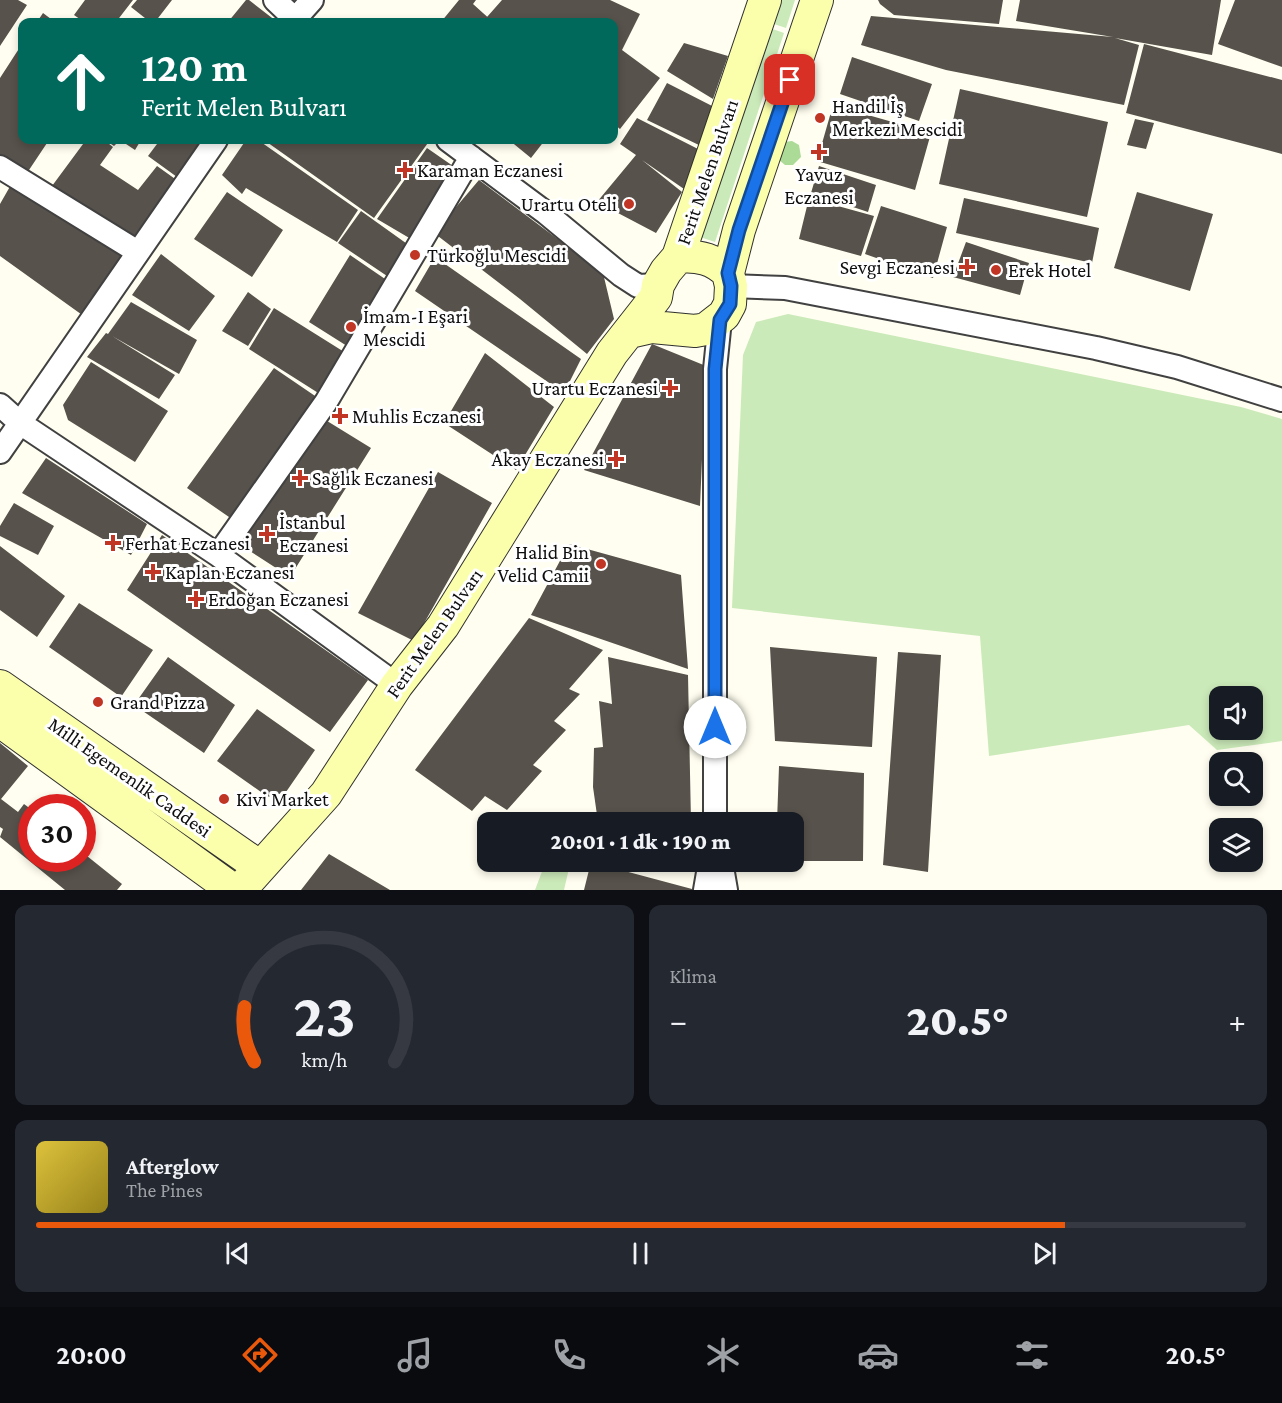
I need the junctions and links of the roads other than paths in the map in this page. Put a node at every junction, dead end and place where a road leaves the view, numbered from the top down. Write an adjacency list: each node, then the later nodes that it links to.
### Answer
1 (275, 0): 5 (street)
2 (312, 0): 6 (street)
3 (765, 0): 12 (main road, Ferit Melen Bulvarı)
4 (817, 0): 13 (main road)
5 (293, 18)
6 (298, 18)
7 (213, 144): 11 (street)
8 (453, 144): 9 (street)
9 (471, 157): 14 (street); 23 (street)
10 (0, 167): 11 (street)
11 (138, 252): 21 (street)
12 (678, 257): 13 (main road); 14 (main road, Ferit Melen Bulvarı)
13 (729, 280): 15 (main road); 19 (street)
14 (657, 291): 16 (main road); 17 (main road, Ferit Melen Bulvarı)
15 (720, 320): 16 (main road); 18 (street)
16 (681, 329): 17 (main road); 18 (street)
17 (630, 332): 24 (main road, Ferit Melen Bulvarı)
18 (715, 369): 27 (street)
19 (1282, 400)
20 (0, 405): 21 (street)
21 (20, 423): 22 (street); 23 (street)
22 (0, 452)
23 (218, 555): 24 (street)
24 (397, 684): 30 (main road, Ferit Melen Bulvarı)
25 (0, 686): 30 (main road, Milli Egemenlik Caddesi)
26 (0, 721): 31 (main road, Milli Egemenlik Caddesi)
27 (716, 812)
28 (708, 872): 32 (street)
29 (723, 872): 33 (street)
30 (250, 879)
31 (233, 890)
32 (705, 890)
33 (726, 890)

